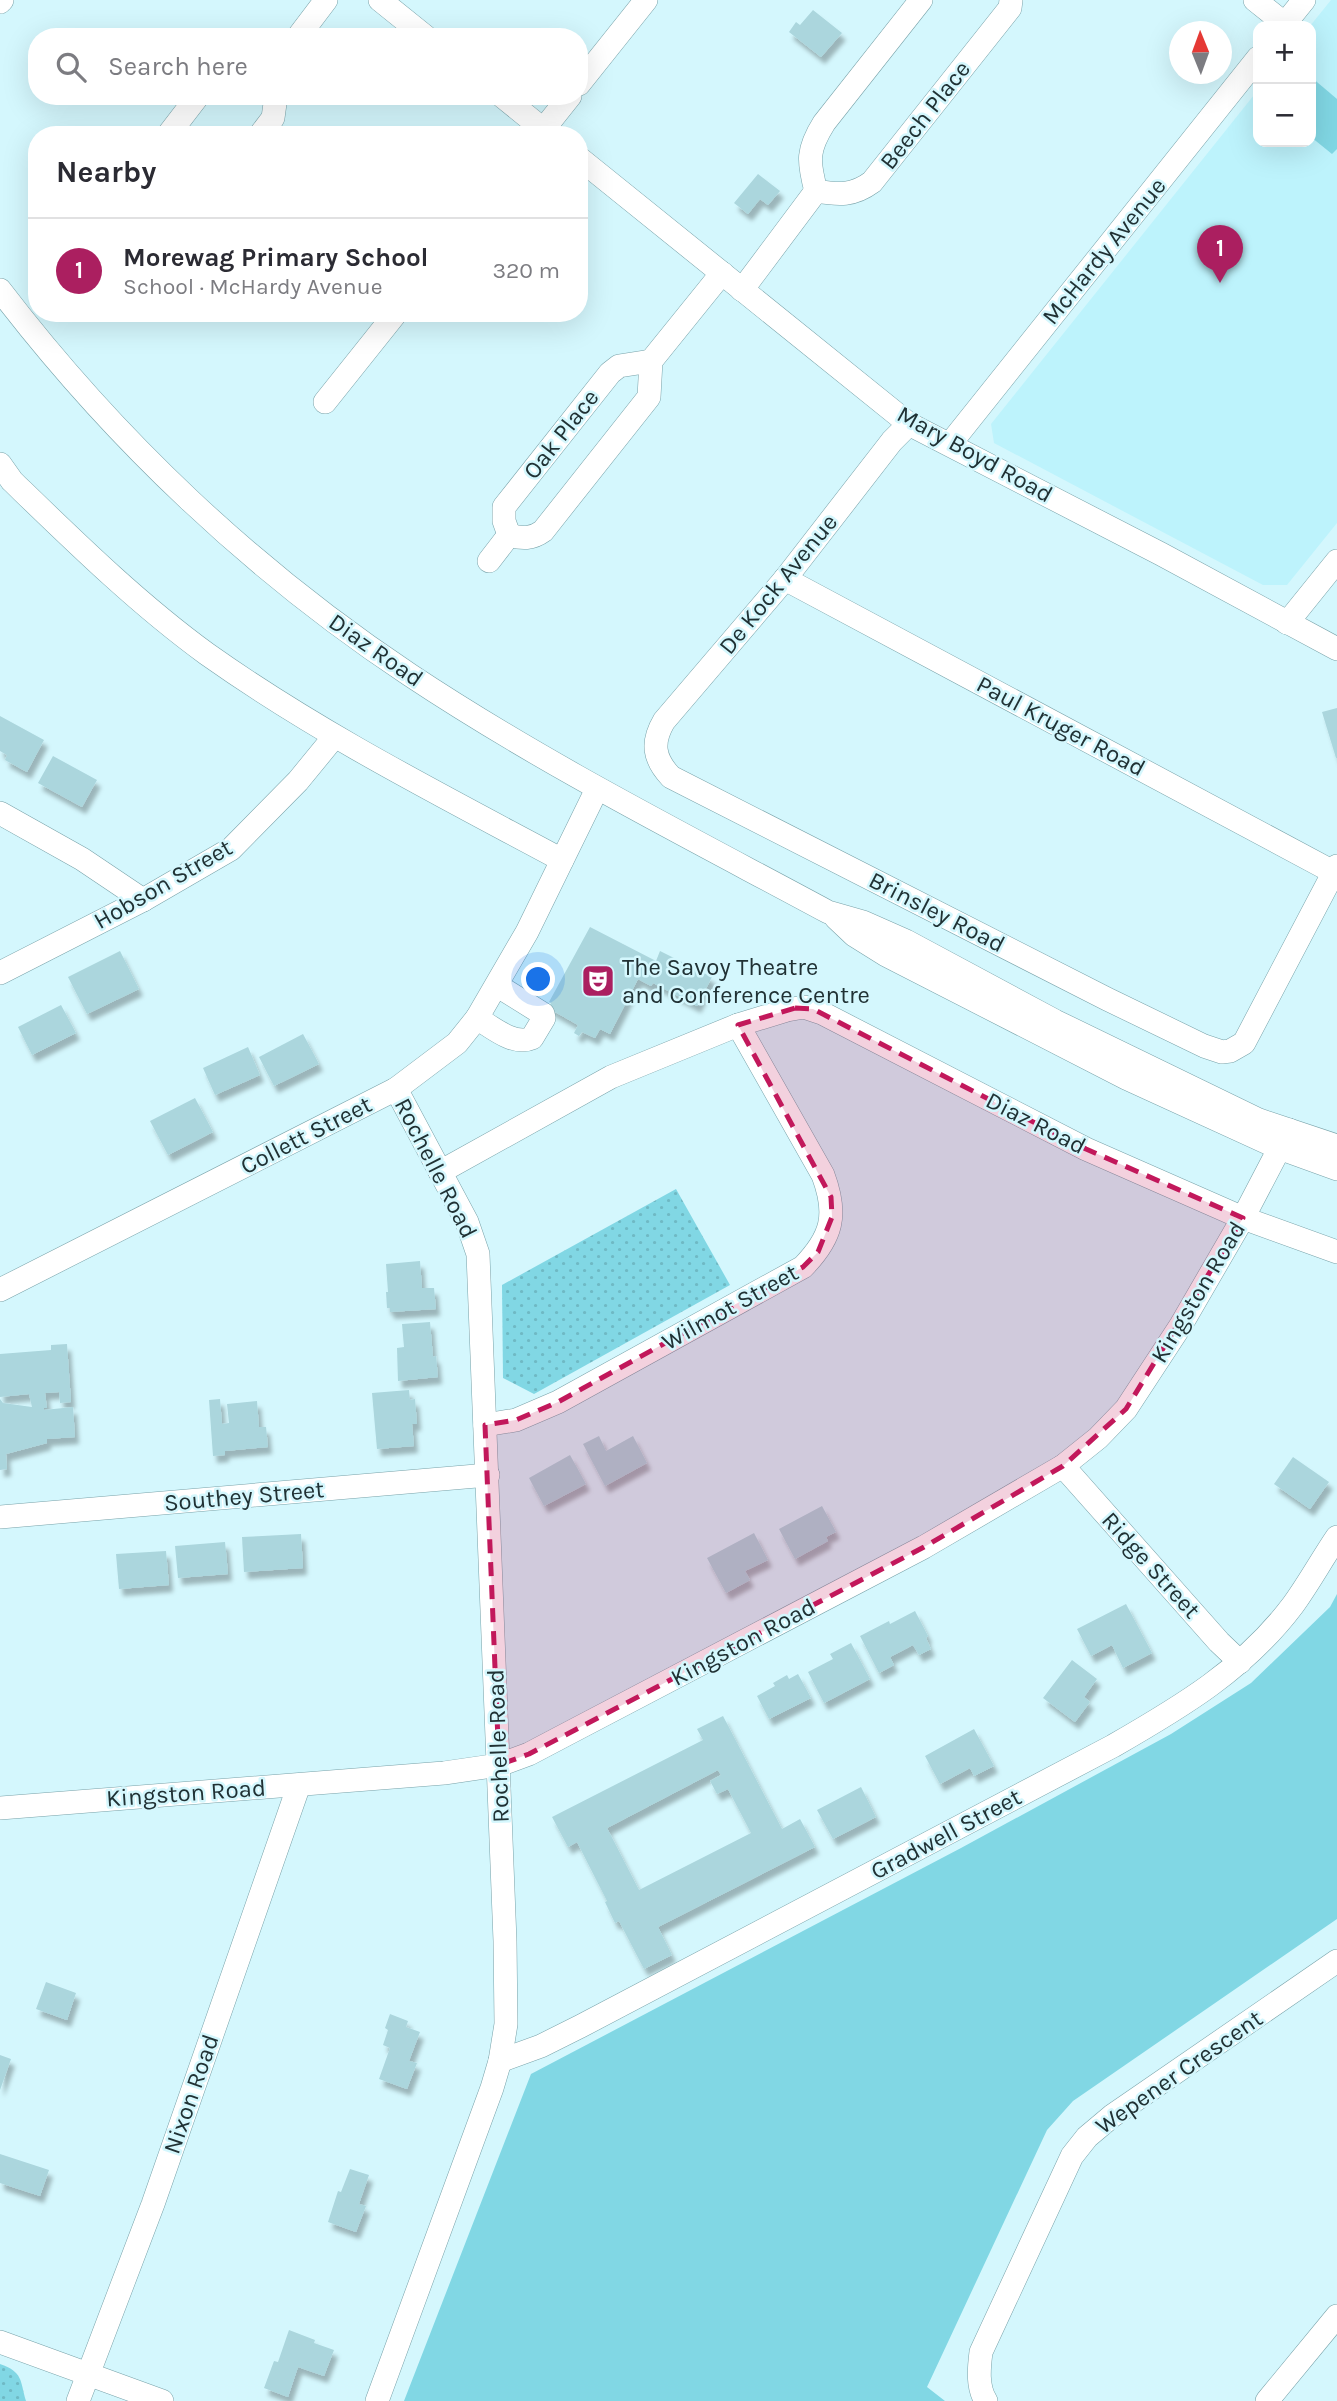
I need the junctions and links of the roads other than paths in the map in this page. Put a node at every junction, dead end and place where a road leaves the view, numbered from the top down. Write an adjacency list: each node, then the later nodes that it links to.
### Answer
1 (326, 0): 10 (street)
2 (380, 0): 11 (street)
3 (646, 0): 13 (street)
4 (921, 0): 23 (street)
5 (1011, 0): 23 (street, Beech Place)
6 (1255, 0): 8 (street)
7 (1304, 0): 9 (street)
8 (1279, 21)
9 (1287, 21)
10 (305, 28)
11 (415, 28)
12 (1253, 64): 31 (street, McHardy Avenue)
13 (588, 73)
14 (191, 105): 18 (street)
15 (275, 105): 19 (street)
16 (512, 105): 20 (street)
17 (564, 105): 21 (street)
18 (175, 126)
19 (267, 126)
20 (536, 126)
21 (549, 126)
22 (588, 165): 24 (street, Mary Boyd Road)
23 (816, 191): 26 (street)
24 (722, 273): 26 (street, Mary Boyd Road); 28 (street)
25 (0, 290): 41 (street, Diaz Road)
26 (742, 290): 30 (street, Mary Boyd Road)
27 (389, 322): 29 (street)
28 (651, 361): 33 (street, Oak Place); 33 (street, Oak Place)
29 (325, 402)
30 (909, 424): 31 (street, Mary Boyd Road); 36 (street, De Kock Avenue)
31 (950, 444): 37 (street, Mary Boyd Road)
32 (4, 479): 39 (street)
33 (509, 535): 34 (street)
34 (489, 561)
35 (1337, 561): 37 (street)
36 (785, 579): 40 (street, De Kock Avenue); 44 (street, Paul Kruger Road)
37 (1287, 624): 38 (street, Mary Boyd Road)
38 (1337, 649)
39 (334, 737): 43 (street); 45 (street, Hobson Street)
40 (654, 748): 44 (street, Brinsley Road)
41 (597, 789): 43 (street, Collett Street); 51 (street, Diaz Road)
42 (0, 813): 45 (street)
43 (562, 860): 47 (street, Collett Street)
44 (1336, 871)
45 (143, 900): 46 (street, Hobson Street)
46 (0, 973)
47 (498, 986): 48 (street, Collett Street); 48 (street)
48 (477, 1018): 50 (street, Collett Street)
49 (738, 1025): 54 (street); 55 (street, Diaz Road); 58 (street, Wilmot Street)
50 (396, 1089): 54 (street, Rochelle Road); 57 (street, Collett Street)
51 (1284, 1139): 52 (street, Diaz Road); 53 (street, Diaz Road); 55 (street, Kingston Road)
52 (1337, 1146)
53 (1337, 1169)
54 (440, 1172): 58 (street, Rochelle Road)
55 (1242, 1218): 56 (street, Diaz Road); 59 (street, Kingston Road)
56 (1337, 1252)
57 (0, 1290)
58 (485, 1425): 60 (street, Rochelle Road)
59 (1063, 1466): 63 (street, Ridge Street); 64 (street, Kingston Road)
60 (488, 1475): 61 (street, Southey Street); 64 (street, Rochelle Road)
61 (0, 1517)
62 (1337, 1537): 63 (street, Gradwell Street)
63 (1240, 1662): 68 (street, Gradwell Street)
64 (499, 1765): 65 (street, Kingston Road); 68 (street, Rochelle Road)
65 (299, 1785): 66 (street, Kingston Road); 71 (street, Nixon Road)
66 (0, 1808)
67 (1337, 1961): 75 (street, Wepener Crescent)
68 (500, 2061): 74 (street, Rochelle Road)
69 (1337, 2316): 76 (street)
70 (0, 2342): 71 (street)
71 (88, 2373): 72 (street, Nixon Road); 73 (street)
72 (78, 2401)
73 (162, 2401)
74 (377, 2401)
75 (986, 2401)
76 (1267, 2401)

